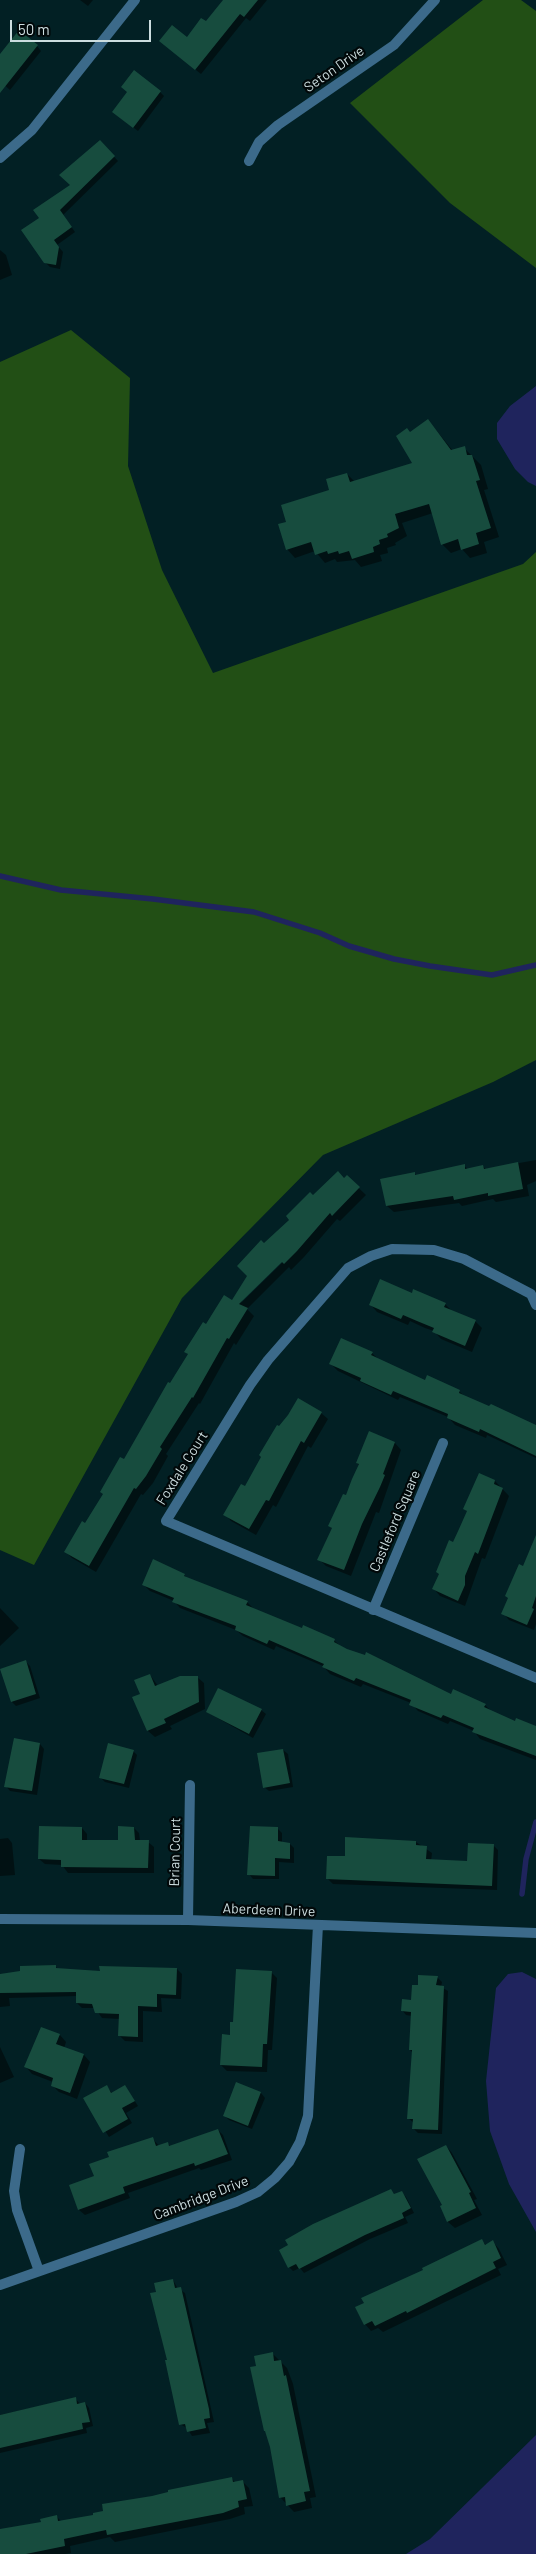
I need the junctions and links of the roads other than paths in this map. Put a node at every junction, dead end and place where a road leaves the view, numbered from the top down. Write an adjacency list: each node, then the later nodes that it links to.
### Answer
1 (135, 0): 3 (street)
2 (436, 0): 4 (street, Seton Drive)
3 (0, 158)
4 (249, 161)
5 (534, 1291): 6 (street); 8 (street, Foxdale Court)
6 (536, 1305)
7 (443, 1443): 8 (street, Castleford Square)
8 (373, 1610): 9 (street, Foxdale Court)
9 (536, 1678)
10 (190, 1785): 12 (street, Brian Court)
11 (0, 1919): 12 (street, Aberdeen Drive)
12 (188, 1920): 13 (street, Aberdeen Drive)
13 (318, 1925): 14 (street, Aberdeen Drive); 16 (street, Cambridge Drive)
14 (536, 1933)
15 (20, 2149): 16 (street)
16 (39, 2271): 17 (street, Cambridge Drive)
17 (0, 2285)

